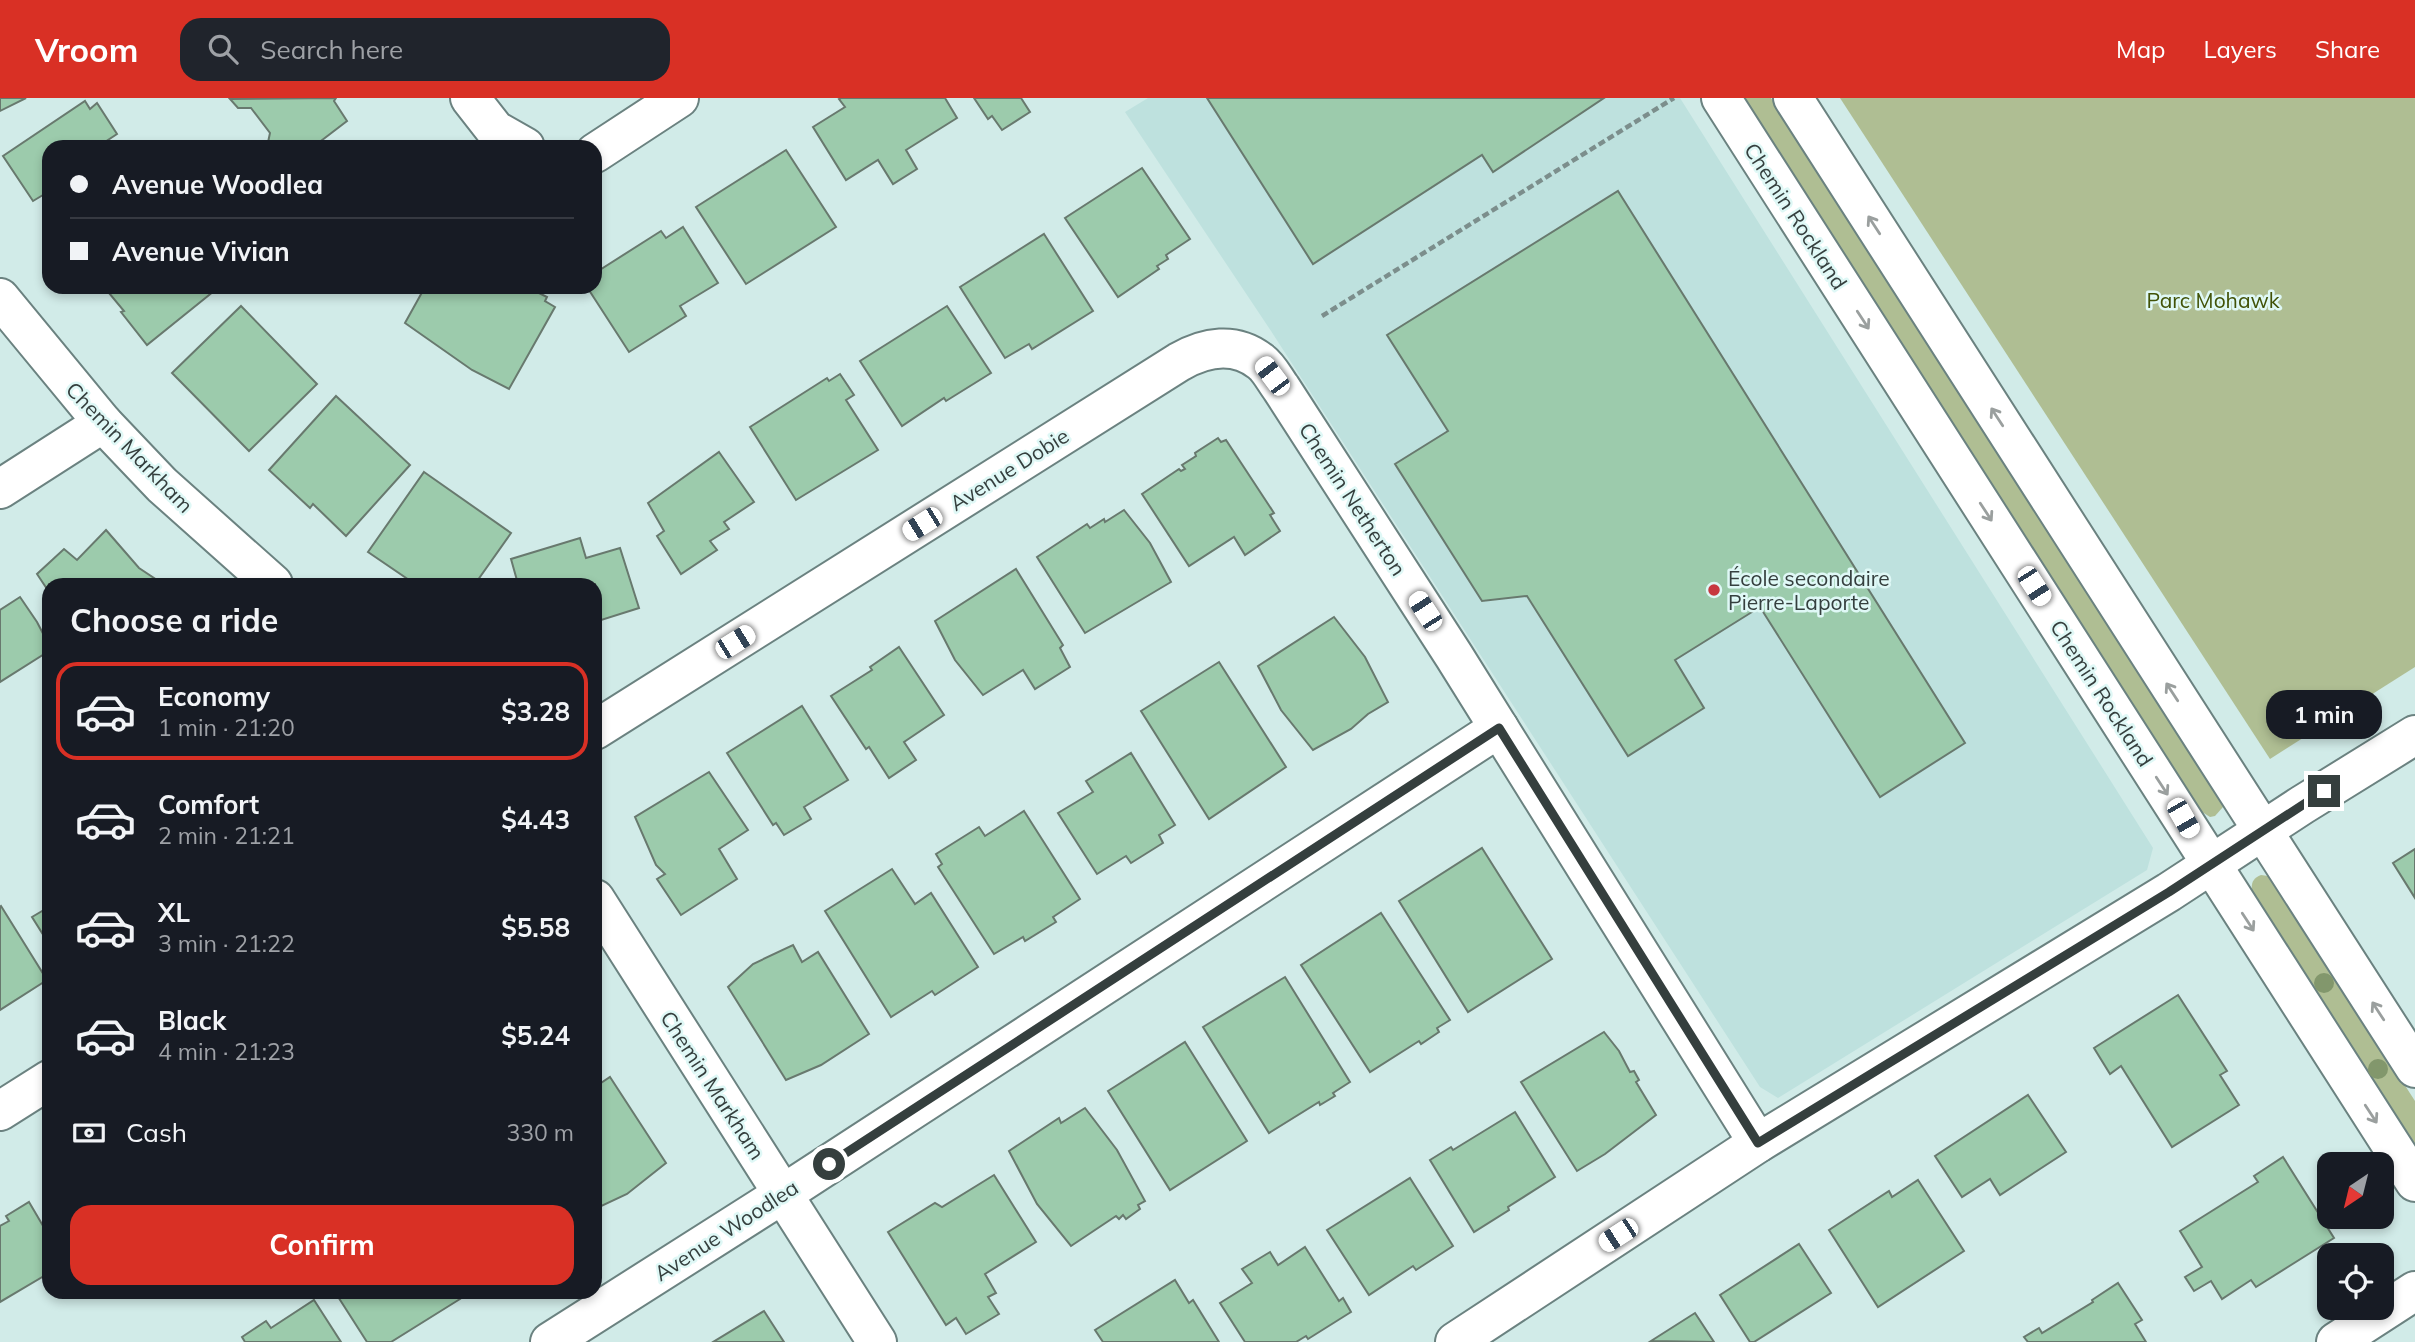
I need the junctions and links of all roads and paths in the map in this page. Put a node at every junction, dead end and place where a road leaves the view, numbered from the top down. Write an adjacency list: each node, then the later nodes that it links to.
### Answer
1 (470, 98): 6 (street)
2 (678, 98): 7 (street)
3 (1674, 98): 9 (path)
4 (1721, 98): 18 (street, Chemin Rockland, one-way to 18)
5 (1793, 98): 17 (street, one-way to 5)
6 (513, 140)
7 (602, 148)
8 (0, 298): 11 (street, Chemin Markham)
9 (1322, 316)
10 (1281, 388): 14 (street, Avenue Dobie); 15 (street, Chemin Netherton)
11 (103, 424): 12 (street); 13 (street, Chemin Markham)
12 (0, 489)
13 (266, 578)
14 (602, 726)
15 (1499, 728): 23 (street, Chemin Netherton); 25 (street, Avenue Woodlea)
16 (2415, 735): 17 (street)
17 (2262, 831): 18 (street); 20 (street, one-way to 17)
18 (2211, 864): 23 (street); 24 (street, Chemin Rockland, one-way to 24)
19 (602, 910): 25 (street, Chemin Markham)
20 (2415, 1068)
21 (42, 1084): 22 (street)
22 (0, 1111)
23 (1758, 1143): 29 (street)
24 (2415, 1182)
25 (783, 1194): 27 (street, Avenue Woodlea); 28 (street, Chemin Markham)
26 (2415, 1291): 30 (street)
27 (550, 1342)
28 (877, 1342)
29 (1455, 1342)
30 (2336, 1342)

